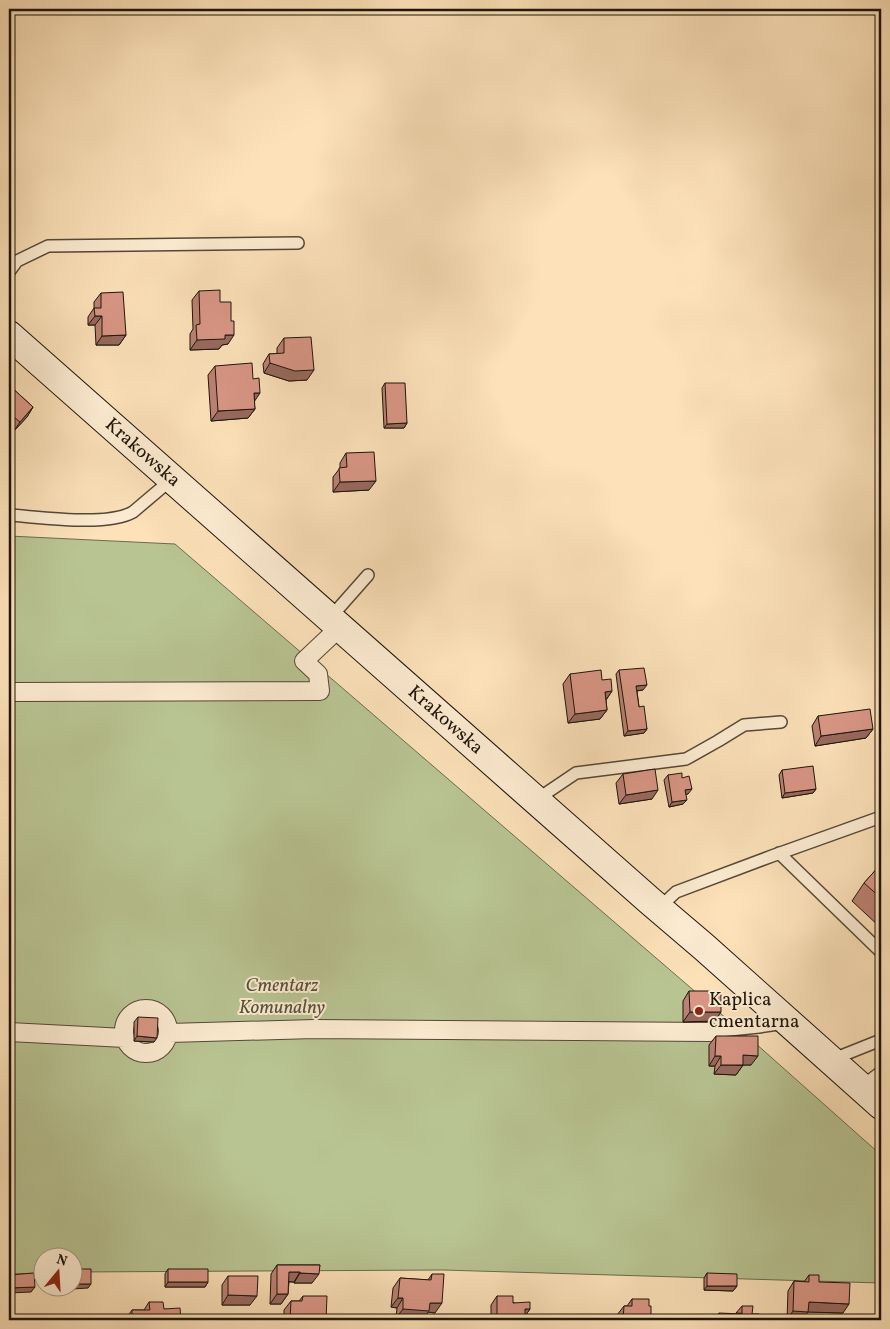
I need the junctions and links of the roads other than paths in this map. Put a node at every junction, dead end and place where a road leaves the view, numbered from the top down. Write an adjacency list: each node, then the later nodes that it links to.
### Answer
1 (298, 243): 2 (lane)
2 (9, 272)
3 (9, 335): 4 (main road, Krakowska)
4 (172, 479): 5 (lane); 7 (main road, Krakowska)
5 (9, 515)
6 (368, 575): 7 (lane)
7 (335, 623): 8 (street); 10 (main road, Krakowska)
8 (9, 692)
9 (781, 722): 10 (lane)
10 (536, 800): 13 (main road, Krakowska)
11 (881, 818): 12 (lane)
12 (779, 854): 13 (lane); 14 (lane)
13 (659, 908): 15 (main road, Krakowska)
14 (881, 952)
15 (790, 1023): 17 (lane); 21 (main road, Krakowska)
16 (9, 1032): 19 (street)
17 (710, 1032): 18 (street)
18 (169, 1033): 19 (street); 19 (street)
19 (126, 1038)
20 (881, 1040): 21 (lane)
21 (832, 1060): 22 (main road, Krakowska)
22 (871, 1080): 23 (main road, Krakowska)
23 (881, 1105)

